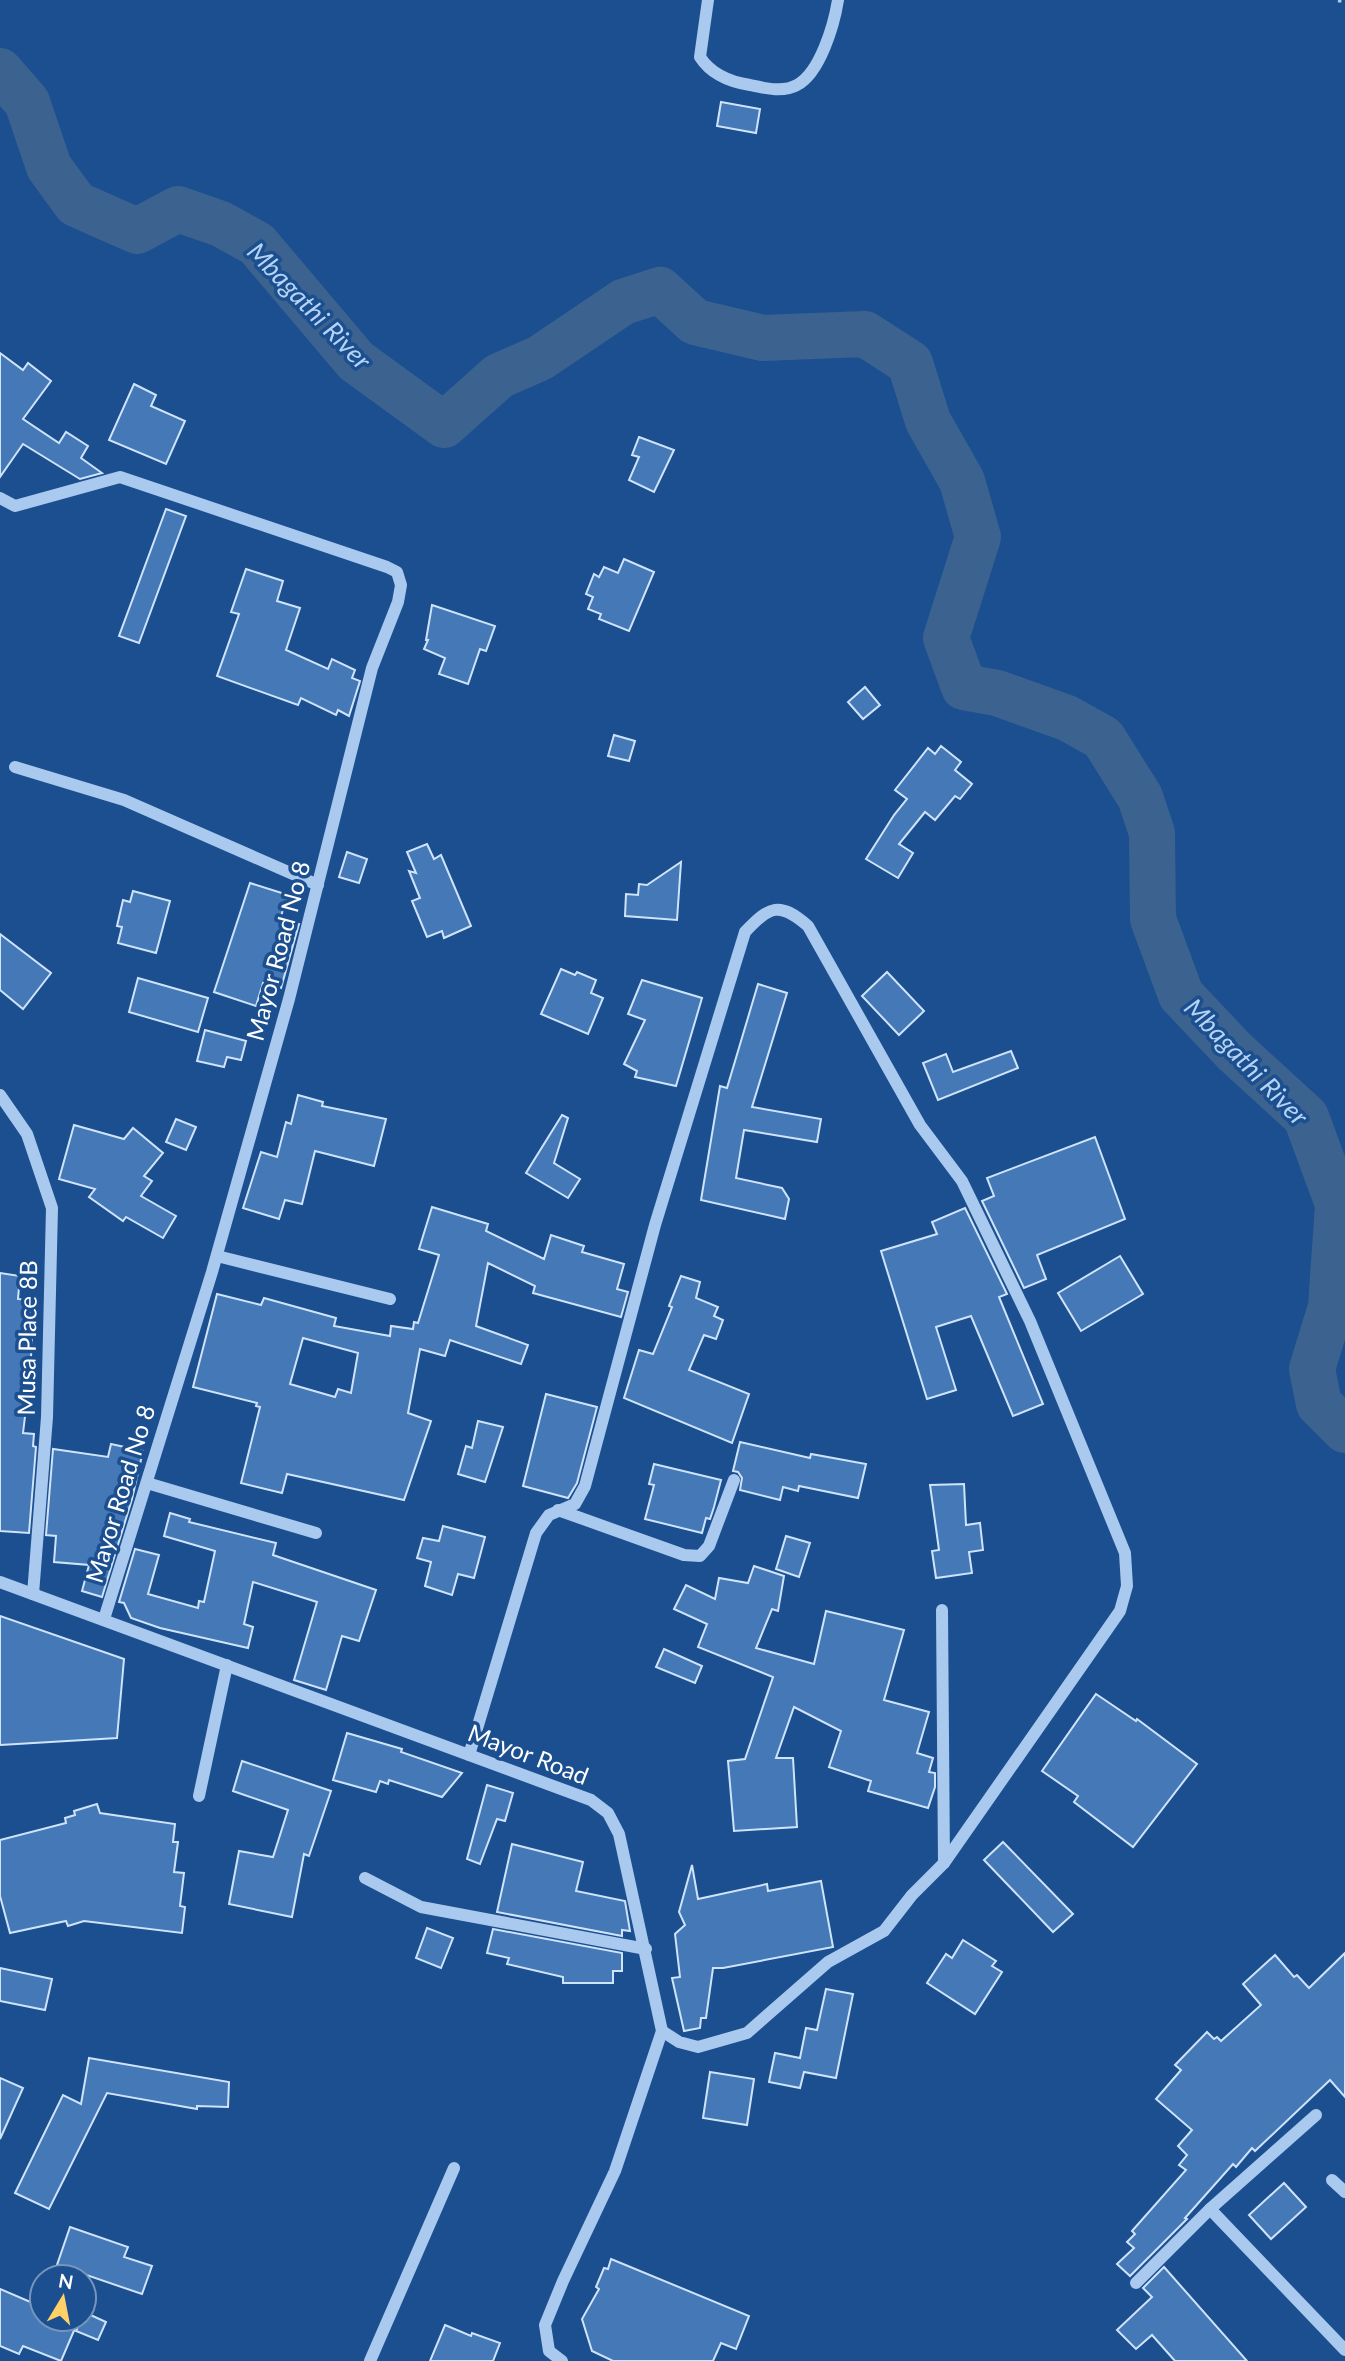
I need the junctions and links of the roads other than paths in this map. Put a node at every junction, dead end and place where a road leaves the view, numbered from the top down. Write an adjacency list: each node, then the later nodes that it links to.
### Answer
1 (708, 0): 2 (street)
2 (838, 0)
3 (0, 498): 5 (street, Mayor Road No 8)
4 (15, 767): 5 (street)
5 (318, 885): 7 (street, Mayor Road No 8)
6 (0, 1095): 14 (street, Musa Place 8B)
7 (216, 1256): 8 (street); 10 (street, Mayor Road No 8)
8 (390, 1299)
9 (734, 1480): 11 (street)
10 (148, 1483): 12 (street); 16 (street, Mayor Road No 8)
11 (558, 1510): 18 (street); 20 (street)
12 (316, 1533)
13 (0, 1582): 14 (street, Mayor Road)
14 (33, 1594): 16 (street, Mayor Road)
15 (942, 1610): 20 (street)
16 (104, 1619): 17 (street, Mayor Road)
17 (228, 1665): 18 (street, Mayor Road); 19 (street)
18 (469, 1755): 22 (street, Mayor Road)
19 (199, 1796)
20 (944, 1863): 23 (street)
21 (365, 1878): 22 (street)
22 (646, 1949): 23 (street, Mayor Road)
23 (662, 2031): 32 (street, Mayor Road)
24 (1316, 2115): 28 (street)
25 (454, 2168): 31 (street)
26 (1332, 2179): 27 (street)
27 (1345, 2192)
28 (1210, 2209): 29 (street); 30 (street)
29 (1136, 2283)
30 (1345, 2350)
31 (370, 2361)
32 (562, 2361)

